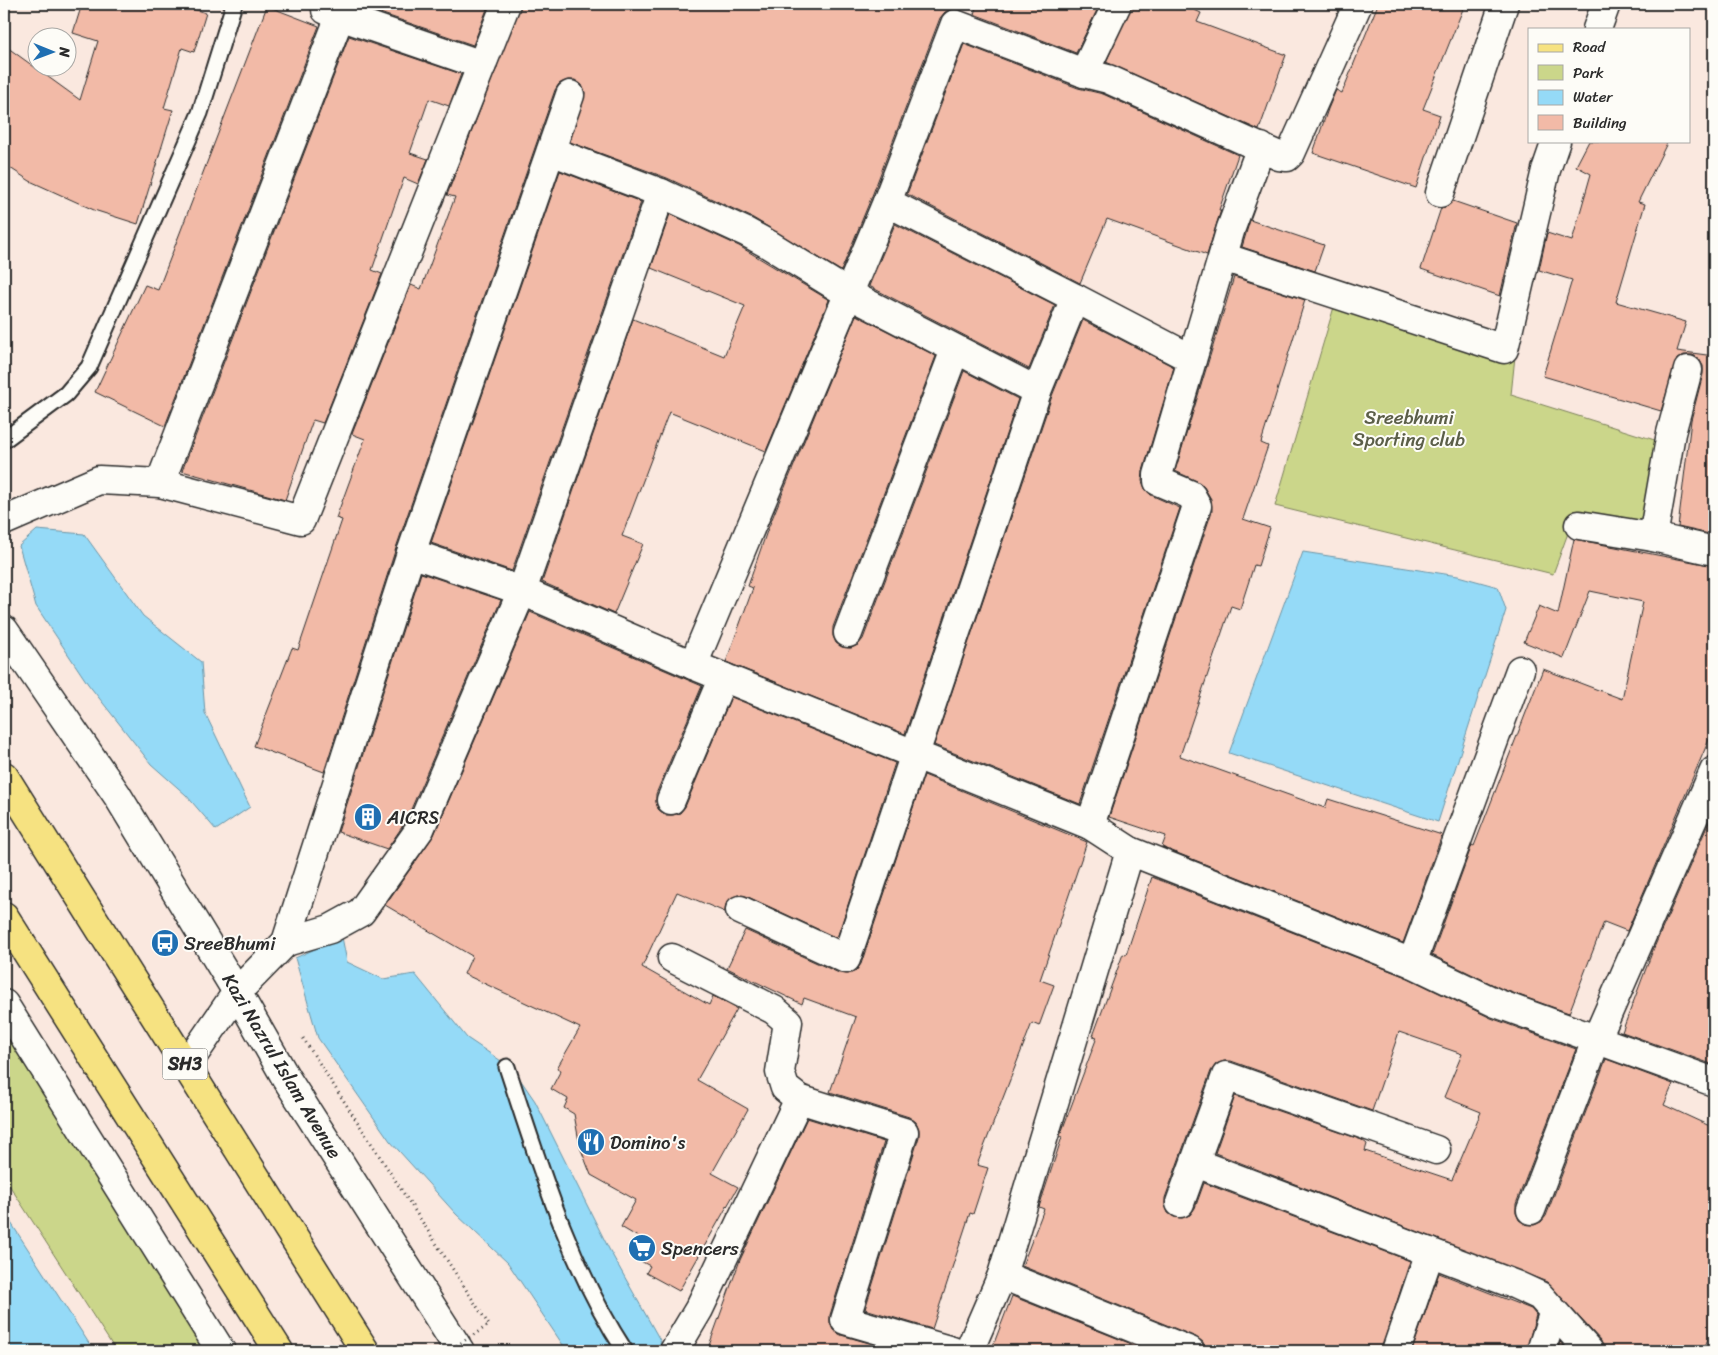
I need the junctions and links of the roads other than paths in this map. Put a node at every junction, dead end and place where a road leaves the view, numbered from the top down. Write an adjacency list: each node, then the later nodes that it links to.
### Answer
1 (234, 4): 25 (lane)
2 (506, 4): 9 (street)
3 (1117, 4): 10 (street)
4 (1358, 4): 13 (street)
5 (1504, 4): 16 (street)
6 (1606, 4): 8 (street)
7 (334, 10): 9 (street); 26 (street)
8 (1597, 28)
9 (482, 65): 26 (street)
10 (1084, 73): 13 (street); 17 (street)
11 (570, 95): 14 (street)
12 (1556, 142): 18 (street)
13 (1261, 147): 18 (street)
14 (550, 151): 15 (street); 31 (street)
15 (661, 194): 19 (street); 32 (street)
16 (1440, 194)
17 (887, 202): 19 (street); 20 (street)
18 (1224, 257): 22 (street)
19 (849, 294): 21 (street); 35 (street)
20 (1075, 298): 22 (street); 24 (street)
21 (955, 350): 24 (street); 34 (street)
22 (1192, 359): 42 (street)
23 (1688, 370): 29 (street)
24 (1037, 391): 38 (street)
25 (4, 440)
26 (160, 483): 27 (street)
27 (4, 521)
28 (1579, 525): 29 (street)
29 (1653, 537): 30 (street)
30 (1714, 550)
31 (411, 553): 32 (street); 46 (street)
32 (522, 591): 35 (street); 46 (street)
33 (4, 630): 49 (street, Kazi Nazrul Islam Avenue)
34 (848, 633)
35 (693, 665): 37 (street)
36 (1520, 670): 48 (street)
37 (724, 677): 38 (street); 41 (street)
38 (914, 754): 42 (street); 44 (street)
39 (1714, 771): 51 (street)
40 (4, 776): 52 (main road, SH3)
41 (671, 800)
42 (1090, 825): 43 (street)
43 (1130, 851): 48 (street); 61 (street)
44 (740, 910)
45 (4, 916): 64 (main road)
46 (286, 942): 49 (street)
47 (672, 958): 55 (street)
48 (1412, 963): 51 (street)
49 (237, 992): 52 (street); 66 (street, Kazi Nazrul Islam Avenue)
50 (4, 1004): 63 (street)
51 (1597, 1038): 54 (street); 59 (street)
52 (186, 1066): 65 (main road, SH3)
53 (507, 1067): 67 (lane)
54 (1714, 1082)
55 (799, 1099): 68 (street); 69 (street)
56 (1436, 1150): 57 (street)
57 (1196, 1163): 58 (street); 60 (street)
58 (1180, 1203)
59 (1532, 1210)
60 (1430, 1252): 62 (street); 72 (street)
61 (1002, 1275): 70 (street); 71 (street)
62 (1553, 1314): 73 (street); 74 (street)
63 (221, 1351)
64 (279, 1351)
65 (366, 1351)
66 (460, 1351)
67 (625, 1351)
68 (674, 1351)
69 (952, 1351)
70 (969, 1351)
71 (1190, 1351)
72 (1396, 1351)
73 (1541, 1351)
74 (1589, 1351)

